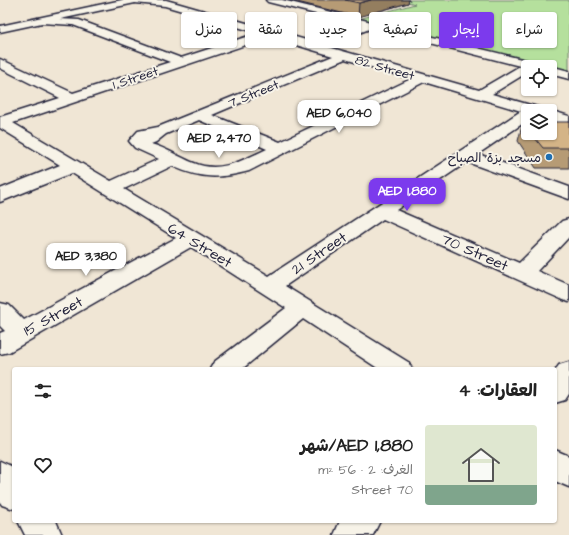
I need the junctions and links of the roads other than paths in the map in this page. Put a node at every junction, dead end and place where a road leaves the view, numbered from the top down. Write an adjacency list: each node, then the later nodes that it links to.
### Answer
1 (104, 0): 6 (street)
2 (135, 0): 4 (street, 82 Street); 5 (street, 82 Street)
3 (271, 0): 7 (street)
4 (164, 1): 8 (street, 82 Street)
5 (73, 18): 6 (street); 13 (street)
6 (0, 24)
7 (369, 24)
8 (245, 26)
9 (431, 40): 14 (street)
10 (245, 41): 13 (street, 1 Street)
11 (321, 48): 12 (street, 82 Street)
12 (345, 55): 19 (street, 82 Street); 23 (street, 7 Street)
13 (181, 62): 21 (street, 1 Street)
14 (521, 62)
15 (0, 63): 21 (street)
16 (557, 72): 18 (street)
17 (521, 73): 20 (street)
18 (569, 75)
19 (422, 78): 20 (street, 82 Street); 28 (street, 7 Street)
20 (480, 95): 22 (street, 82 Street)
21 (71, 98): 27 (street, 1 Street)
22 (521, 108)
23 (200, 114): 28 (street); 30 (street, 7 Street)
24 (557, 117): 26 (street)
25 (521, 118): 29 (street, 21 Street)
26 (569, 121)
27 (1, 122): 31 (street, 64 Street)
28 (280, 148): 30 (street, 7 Street)
29 (464, 155): 33 (street); 35 (street, 21 Street)
30 (173, 159): 32 (street)
31 (73, 166): 32 (street, 64 Street); 34 (street)
32 (109, 189): 37 (street, 64 Street)
33 (569, 193)
34 (0, 196)
35 (381, 211): 38 (street, 70 Street); 39 (street, 21 Street)
36 (569, 225): 38 (street)
37 (190, 239): 39 (street, 64 Street); 43 (street, 15 Street)
38 (522, 273): 40 (street, 70 Street)
39 (269, 286): 41 (street, 64 Street)
40 (569, 294)
41 (302, 308): 45 (street); 46 (street, 64 Street)
42 (0, 311): 43 (street)
43 (22, 333): 44 (street, 15 Street)
44 (0, 346)
45 (226, 367)
46 (396, 367)
47 (569, 372): 48 (street)
48 (557, 389)
49 (557, 465): 50 (street)
50 (569, 473)
51 (0, 476): 52 (street)
52 (12, 491)
53 (36, 523): 55 (street)
54 (361, 523): 56 (street)
55 (45, 535)
56 (351, 535)

